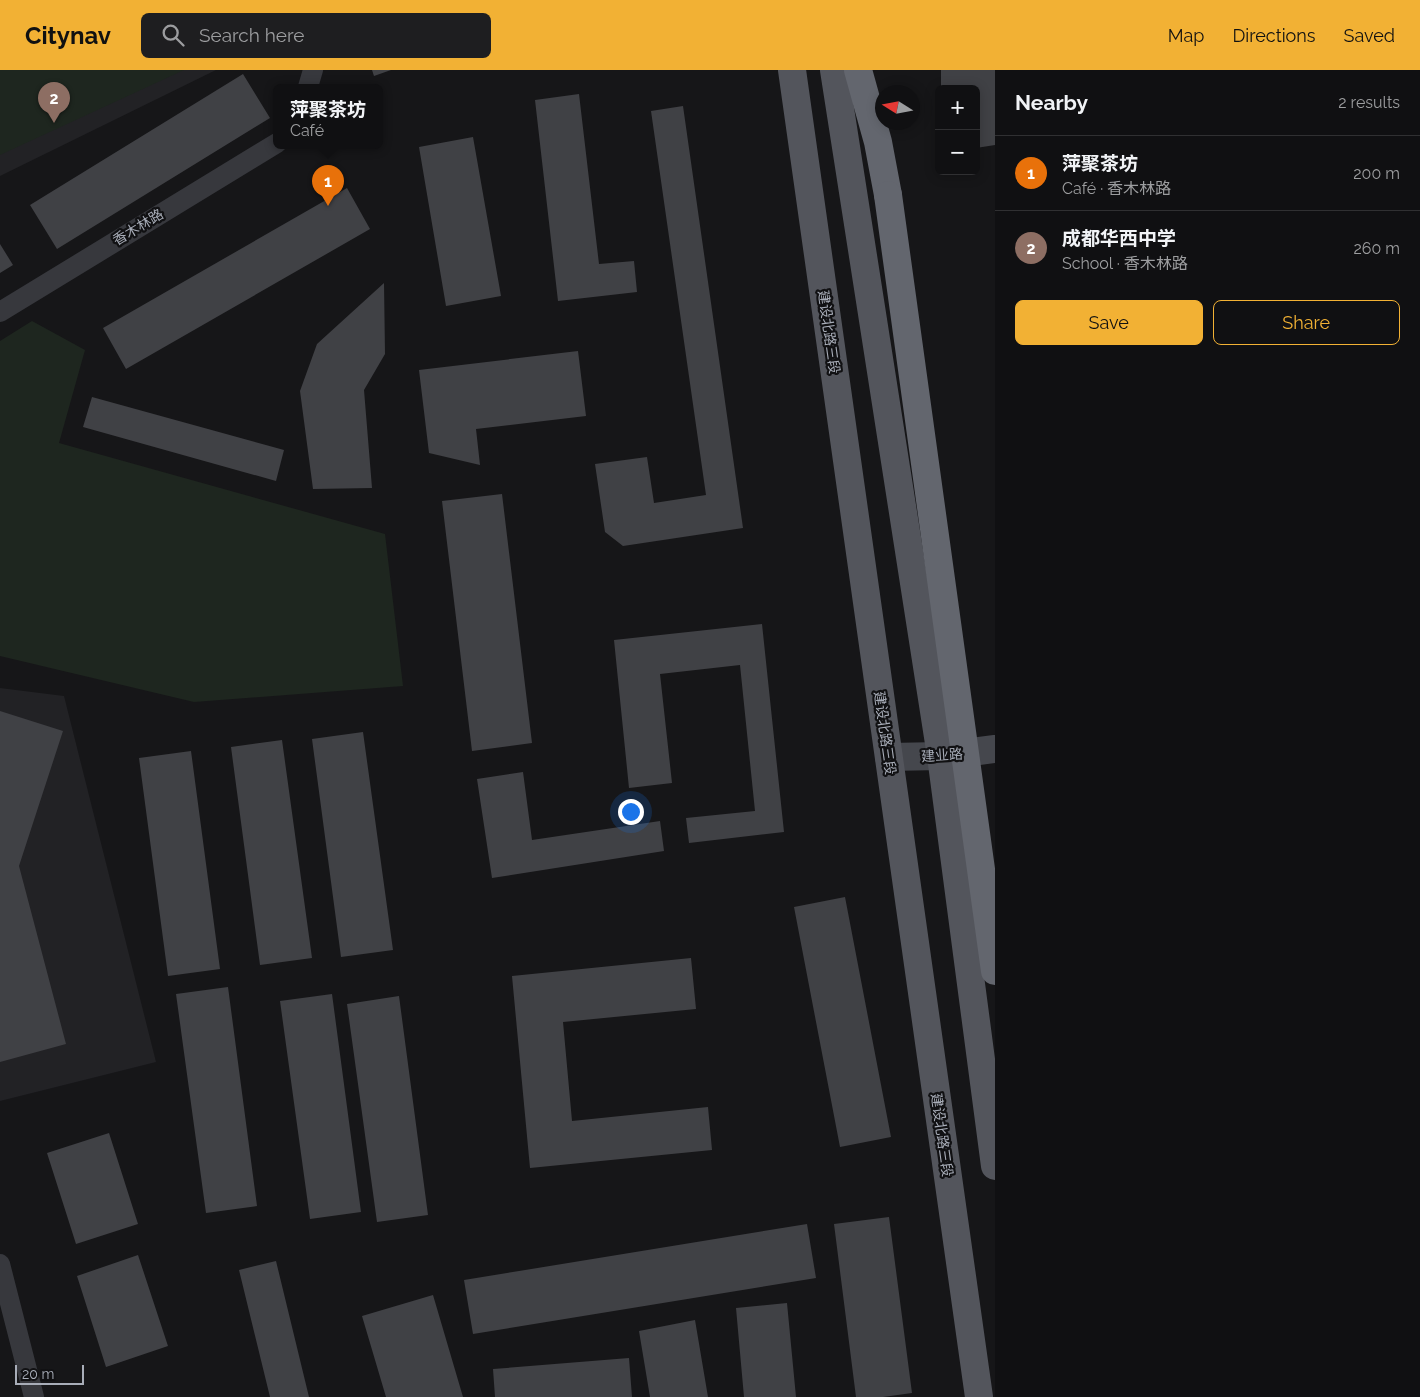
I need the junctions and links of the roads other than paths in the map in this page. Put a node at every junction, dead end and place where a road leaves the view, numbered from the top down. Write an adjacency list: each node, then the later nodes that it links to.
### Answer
1 (313, 70): 5 (street)
2 (792, 70): 10 (main road, 建设北路三段)
3 (834, 70): 9 (main road)
4 (858, 70): 11 (highway, bridge)
5 (309, 84)
6 (273, 145): 7 (street, 香木林路)
7 (0, 312)
8 (995, 750): 9 (street, 建业路)
9 (941, 756): 10 (street, 建业路); 12 (main road)
10 (889, 757): 15 (main road, 建设北路三段)
11 (995, 971)
12 (995, 1166)
13 (0, 1264): 14 (street)
14 (34, 1397)
15 (979, 1397)

